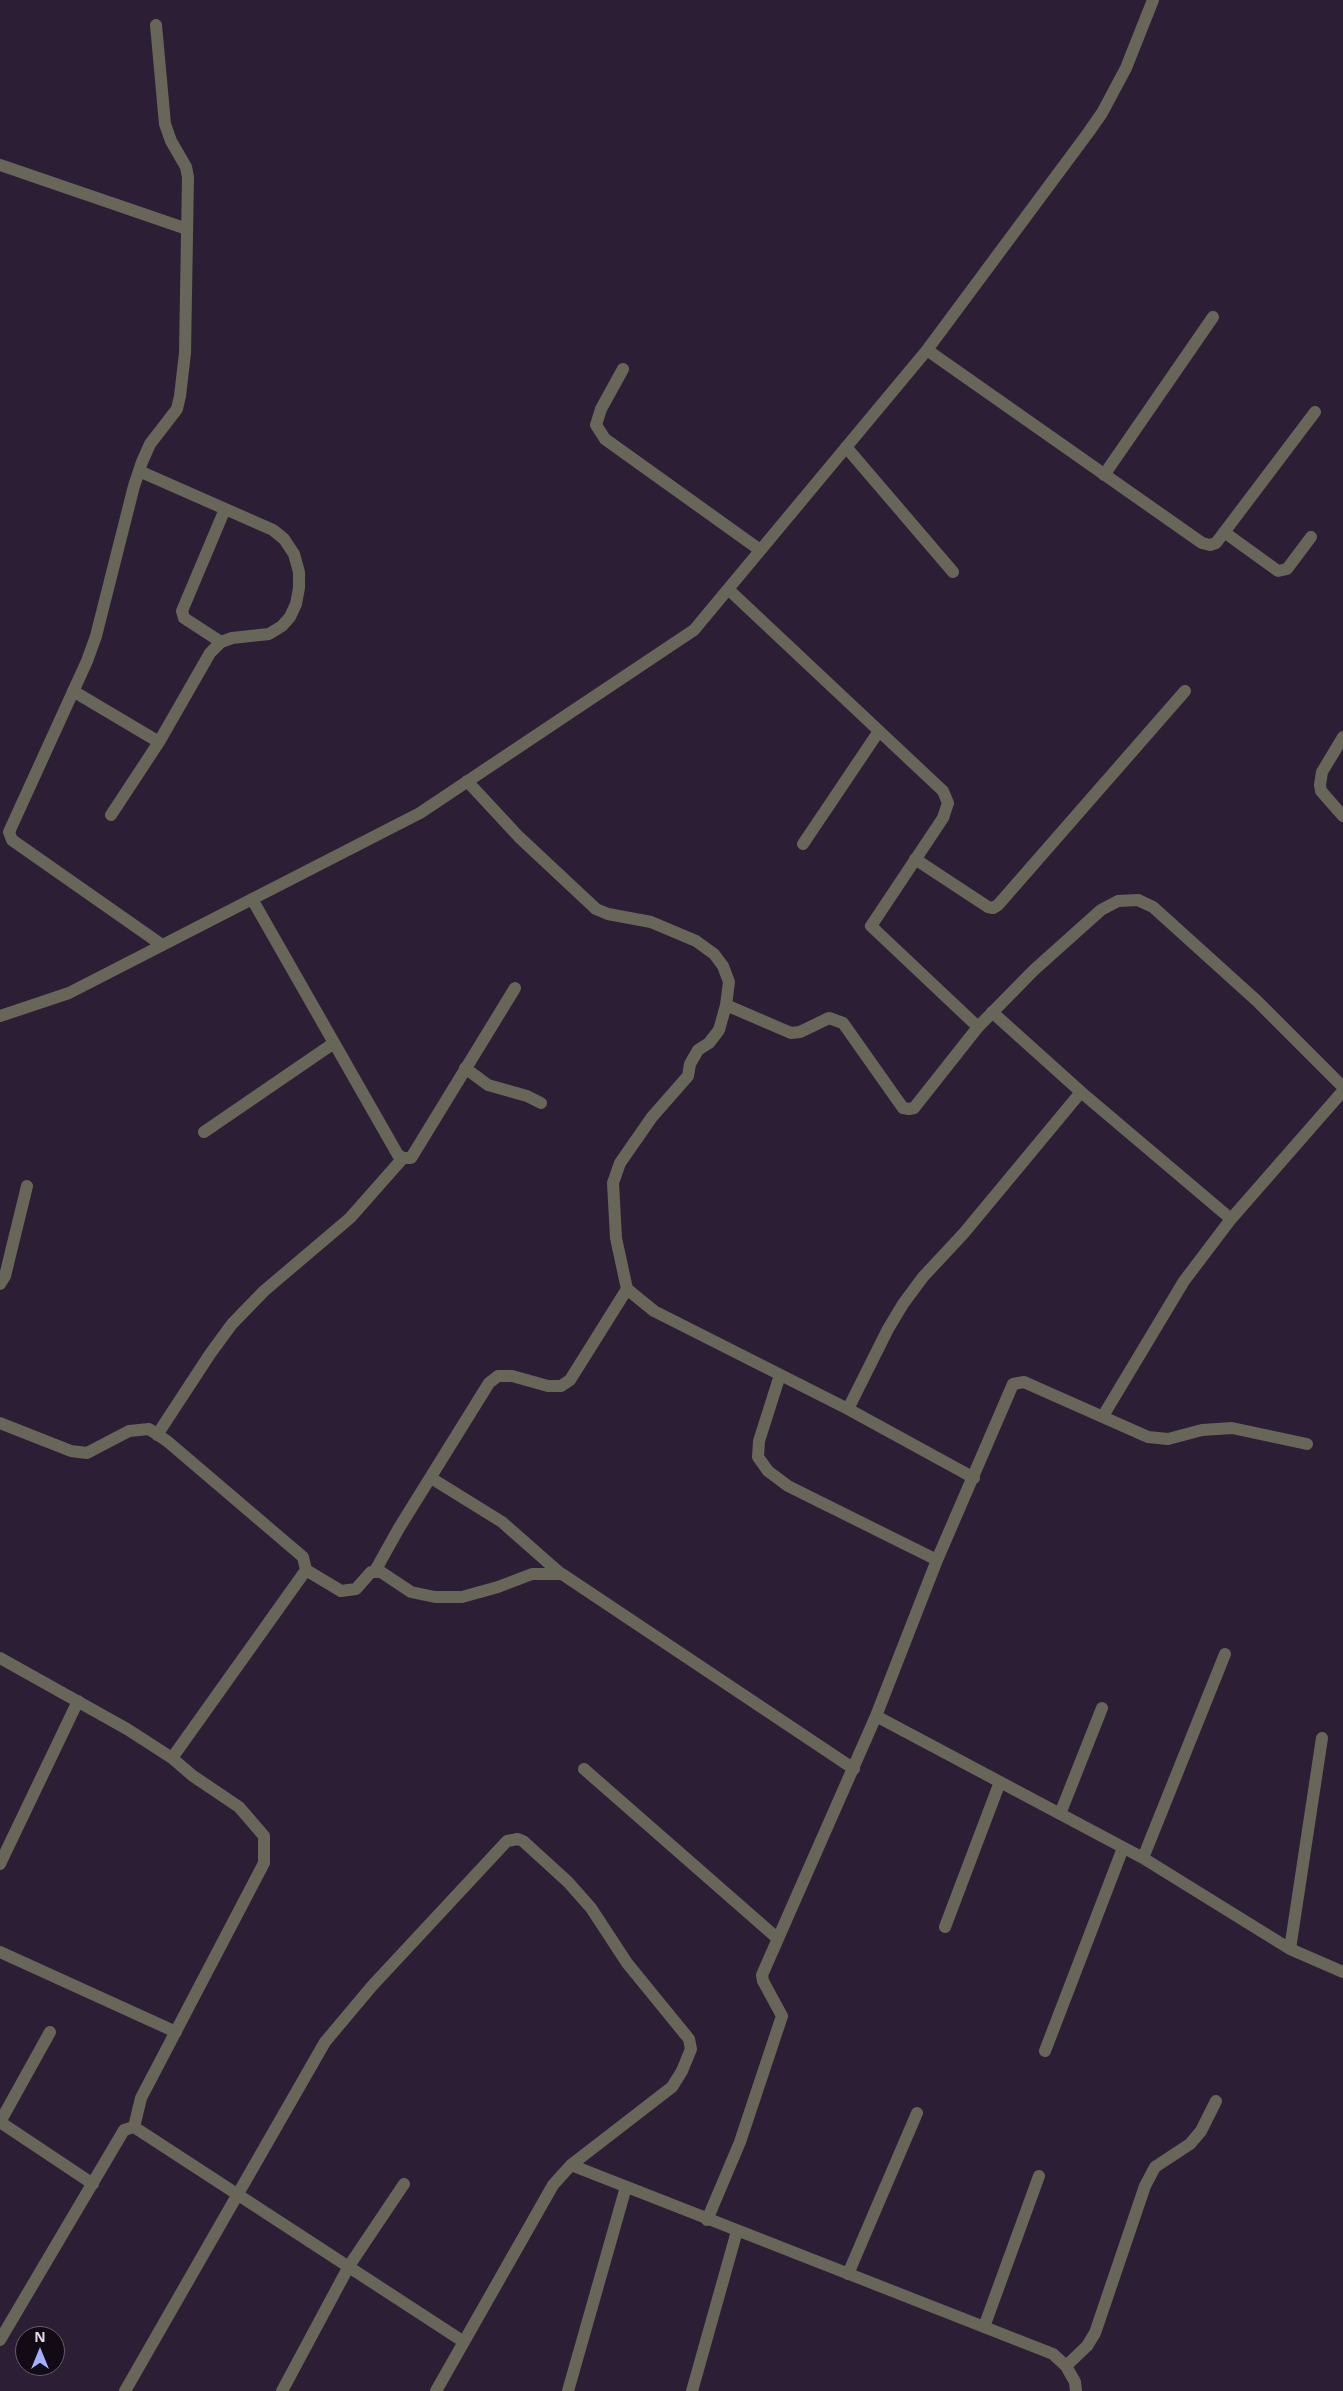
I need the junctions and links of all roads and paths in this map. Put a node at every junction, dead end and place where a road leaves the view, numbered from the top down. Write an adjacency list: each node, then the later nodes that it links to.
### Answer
1 (1153, 0): 6 (street)
2 (156, 25): 4 (street)
3 (0, 165): 4 (street)
4 (187, 229): 10 (street)
5 (1213, 317): 11 (street)
6 (927, 350): 9 (street); 11 (street)
7 (623, 369): 15 (street)
8 (1315, 412): 13 (street)
9 (846, 447): 15 (street); 16 (street)
10 (139, 471): 12 (street); 19 (street)
11 (1104, 475): 13 (street)
12 (225, 508): 18 (street); 18 (street)
13 (1224, 532): 14 (street)
14 (1311, 537)
15 (760, 550): 17 (street)
16 (953, 572)
17 (728, 589): 21 (street); 24 (street)
18 (221, 642): 23 (street)
19 (74, 691): 23 (street); 30 (street)
20 (1185, 691): 28 (street)
21 (879, 731): 27 (street); 28 (street)
22 (1343, 737): 26 (street)
23 (159, 742): 25 (street)
24 (467, 781): 29 (street); 32 (street)
25 (111, 815)
26 (1343, 816)
27 (803, 844)
28 (915, 859): 35 (street)
29 (252, 899): 30 (street); 36 (street)
30 (162, 945): 34 (street)
31 (515, 988): 37 (street)
32 (726, 1005): 35 (street); 47 (street)
33 (992, 1012): 35 (street); 38 (street); 40 (street)
34 (0, 1016)
35 (978, 1026)
36 (334, 1043): 42 (street); 43 (street)
37 (465, 1068): 41 (street); 43 (street)
38 (1343, 1087)
39 (1343, 1091): 45 (street)
40 (1081, 1092): 45 (street); 49 (street)
41 (540, 1103)
42 (204, 1132)
43 (403, 1158): 52 (street)
44 (28, 1186): 46 (street)
45 (1231, 1219): 50 (street)
46 (0, 1284)
47 (627, 1289): 48 (street); 54 (street)
48 (780, 1375): 49 (street); 56 (street)
49 (848, 1409): 55 (street)
50 (1103, 1416): 53 (street); 55 (street)
51 (0, 1423): 52 (street)
52 (157, 1434): 57 (street)
53 (1307, 1444)
54 (431, 1478): 58 (street); 59 (street)
55 (974, 1478): 56 (street)
56 (937, 1560): 64 (street)
57 (306, 1570): 58 (street); 66 (street)
58 (375, 1572): 59 (street)
59 (562, 1574): 68 (street)
60 (1225, 1654): 72 (street)
61 (0, 1658): 62 (street)
62 (78, 1701): 66 (street); 73 (street)
63 (1102, 1708): 70 (street)
64 (876, 1716): 68 (street); 69 (street)
65 (1322, 1738): 76 (street)
66 (172, 1758): 80 (street)
67 (584, 1769): 75 (street)
68 (854, 1769): 75 (street)
69 (1000, 1782): 70 (street); 74 (street)
70 (1060, 1814): 71 (street)
71 (1124, 1848): 72 (street); 81 (street)
72 (1142, 1858): 76 (street)
73 (0, 1864)
74 (945, 1927)
75 (778, 1938): 91 (street)
76 (1290, 1948): 78 (street)
77 (0, 1952): 80 (street)
78 (1343, 1972)
79 (50, 2032): 87 (street)
80 (176, 2032): 84 (street)
81 (1046, 2051)
82 (1216, 2101): 98 (street)
83 (917, 2113): 94 (street)
84 (134, 2127): 87 (street); 90 (street)
85 (571, 2166): 89 (street); 90 (street); 97 (street)
86 (1039, 2176): 95 (street)
87 (93, 2184): 96 (street)
88 (404, 2184): 93 (street)
89 (626, 2187): 91 (street); 102 (street)
90 (238, 2194): 93 (street); 99 (street)
91 (707, 2220): 92 (street)
92 (737, 2231): 94 (street); 103 (street)
93 (349, 2266): 97 (street); 100 (street)
94 (848, 2274): 95 (street)
95 (984, 2327): 98 (street)
96 (0, 2340)
97 (464, 2342): 101 (street)
98 (1066, 2366): 104 (street)
99 (125, 2391)
100 (282, 2391)
101 (436, 2391)
102 (568, 2391)
103 (692, 2391)
104 (1076, 2391)

